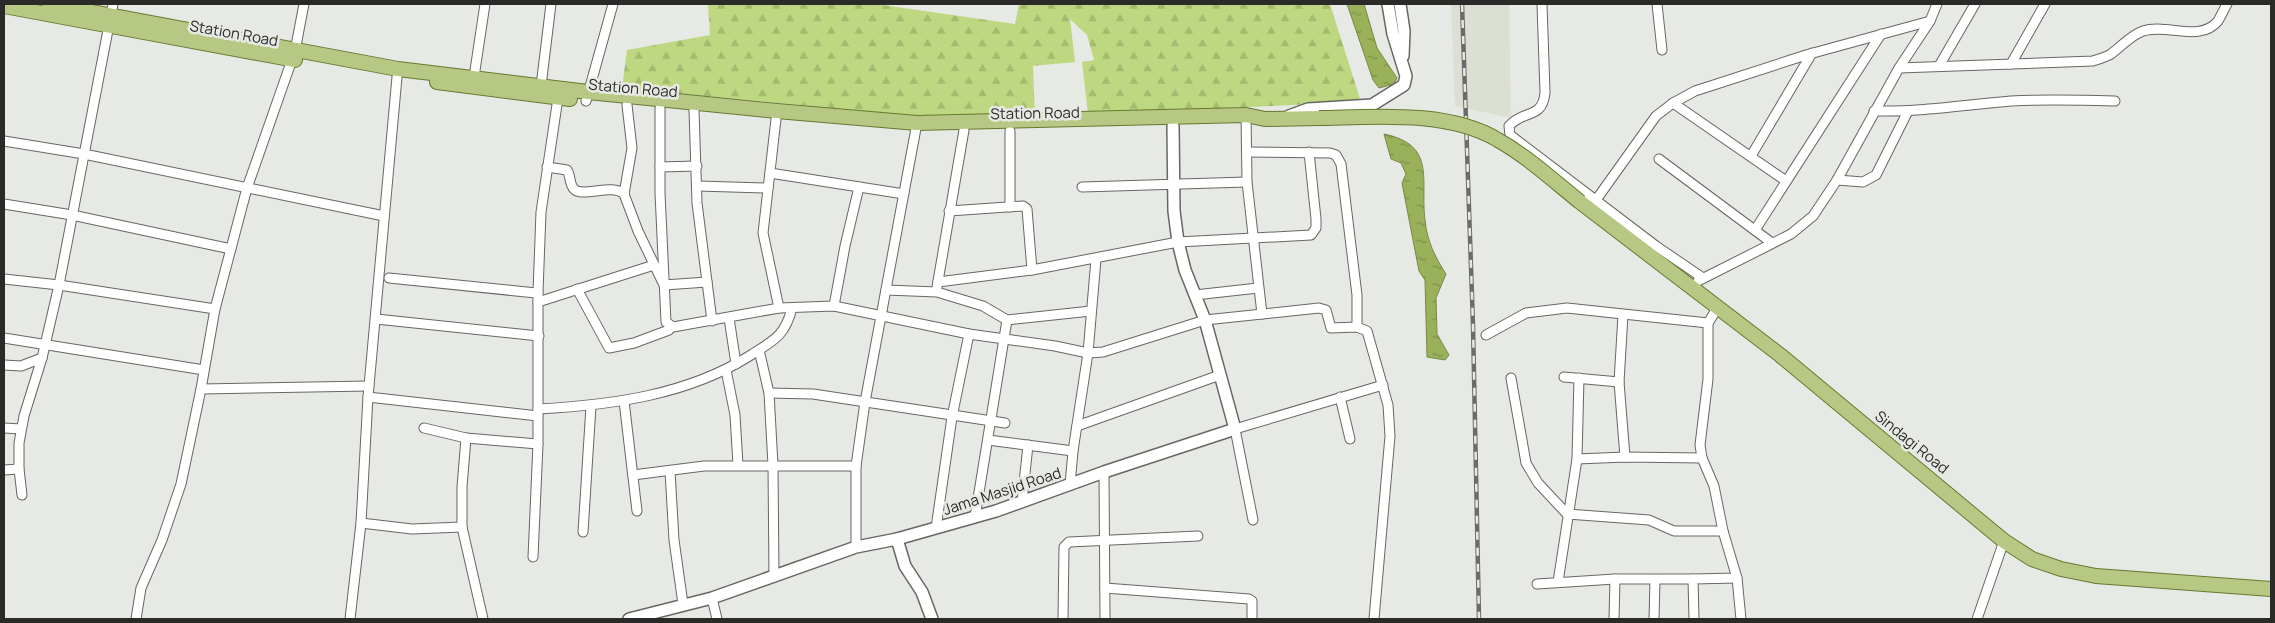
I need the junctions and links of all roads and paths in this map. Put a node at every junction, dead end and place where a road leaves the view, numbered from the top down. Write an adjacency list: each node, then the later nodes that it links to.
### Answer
1 (49, 4): 15 (main road, Station Road)
2 (304, 4): 20 (street)
3 (485, 4): 26 (street)
4 (551, 4): 27 (street)
5 (613, 4): 28 (street)
6 (1388, 4): 21 (street)
7 (1400, 4): 21 (street)
8 (1542, 4): 65 (street)
9 (1657, 4): 18 (street)
10 (1937, 4): 16 (street)
11 (1975, 4): 23 (street)
12 (2045, 4): 22 (street)
13 (2227, 4): 22 (street)
14 (4, 6): 15 (main road, Station Road)
15 (111, 15): 20 (main road, Station Road); 47 (street)
16 (1930, 21): 17 (street); 24 (street)
17 (1880, 34): 19 (street); 55 (street)
18 (1662, 50)
19 (1812, 53): 31 (street); 48 (street)
20 (293, 55): 25 (main road, Station Road); 26 (main road, Station Road); 61 (street)
21 (1403, 63): 37 (street)
22 (2011, 64): 23 (street)
23 (1940, 66): 24 (street)
24 (1899, 68): 35 (street)
25 (397, 77): 29 (main road, Station Road); 71 (street)
26 (474, 77): 27 (main road, Station Road)
27 (541, 86): 28 (main road, Station Road)
28 (587, 96): 29 (main road, Station Road); 32 (main road, Station Road); 41 (main road, Station Road)
29 (558, 98): 51 (street)
30 (2115, 101): 36 (street)
31 (1673, 103): 48 (street); 65 (street)
32 (627, 104): 33 (main road, Station Road); 63 (street)
33 (660, 108): 34 (main road, Station Road); 52 (street)
34 (694, 110): 38 (main road, Station Road); 50 (street)
35 (1874, 110): 36 (street); 54 (street)
36 (1908, 111): 54 (street)
37 (1282, 118): 39 (main road, Station Road); 66 (main road, Station Road, bridge)
38 (776, 119): 41 (main road, Station Road); 53 (street)
39 (1246, 120): 40 (main road, Station Road); 41 (main road, Station Road); 45 (street)
40 (1173, 126): 43 (main road, Station Road); 57 (street)
41 (916, 127): 42 (main road, Station Road); 64 (street)
42 (964, 130): 43 (main road, Station Road); 69 (street)
43 (1010, 131): 68 (street)
44 (4, 141): 47 (street)
45 (1247, 152): 46 (street); 56 (street)
46 (1310, 152): 73 (street); 110 (street)
47 (84, 154): 61 (street); 70 (street)
48 (1751, 156): 55 (street)
49 (1659, 159): 72 (street)
50 (697, 166): 52 (street); 58 (street)
51 (547, 167): 63 (street); 91 (street)
52 (660, 167): 86 (street)
53 (770, 173): 59 (street); 62 (street)
54 (1837, 180): 75 (street)
55 (1786, 181): 72 (street)
56 (1247, 182): 57 (street); 73 (street)
57 (1173, 184): 60 (street); 74 (street)
58 (698, 186): 62 (street); 83 (street)
59 (859, 187): 64 (street); 95 (street)
60 (1082, 187)
61 (247, 188): 71 (street); 76 (street)
62 (768, 188): 96 (street)
63 (624, 194): 78 (street)
64 (904, 194): 90 (street)
65 (1596, 200): 81 (street)
66 (1580, 202): 87 (main road, Sindagi Road)
67 (4, 204): 70 (street)
68 (1010, 207): 69 (street); 79 (street)
69 (949, 211): 84 (street)
70 (72, 215): 76 (street); 85 (street)
71 (384, 216): 105 (street)
72 (1755, 230): 75 (street)
73 (1253, 238): 74 (street); 88 (street)
74 (1178, 242): 77 (street); 93 (street)
75 (1772, 244): 81 (street)
76 (231, 249): 99 (street)
77 (1096, 260): 79 (street); 102 (street)
78 (654, 265): 86 (street); 89 (street)
79 (1032, 270): 84 (street)
80 (389, 278): 91 (street)
81 (1703, 278): 87 (street)
82 (4, 280): 85 (street)
83 (707, 282): 86 (street); 108 (street)
84 (938, 282): 92 (street)
85 (59, 285): 99 (street); 117 (street)
86 (664, 285): 108 (street)
87 (1689, 286): 98 (main road, Sindagi Road)
88 (1258, 288): 93 (street); 100 (street)
89 (577, 289): 94 (street); 111 (street)
90 (886, 290): 92 (street); 103 (street)
91 (538, 292): 94 (street)
92 (937, 292): 106 (street)
93 (1195, 295): 107 (street)
94 (538, 302): 114 (street)
95 (834, 306): 97 (street); 103 (street)
96 (779, 308): 97 (street); 104 (street)
97 (792, 308): 118 (street)
98 (1718, 308): 109 (street); 180 (main road, Sindagi Road)
99 (214, 309): 123 (street)
100 (1262, 314): 107 (street); 110 (street)
101 (1623, 314): 109 (street); 113 (street); 129 (street)
102 (1091, 315): 106 (street); 119 (street)
103 (881, 317): 112 (street); 137 (street)
104 (729, 318): 108 (street); 121 (street)
105 (376, 320): 114 (street); 131 (street)
106 (1007, 320): 116 (street)
107 (1205, 320): 119 (street); 125 (street)
108 (712, 321)
109 (1708, 324): 155 (street)
110 (1357, 327): 130 (street)
111 (669, 330)
112 (968, 334): 116 (street); 140 (street)
113 (1486, 335)
114 (539, 336): 139 (street)
115 (4, 338): 117 (street)
116 (1004, 339): 119 (street); 141 (street)
117 (45, 345): 120 (street); 123 (street)
118 (759, 350): 121 (street); 133 (street)
119 (1088, 353): 143 (street)
120 (42, 358): 122 (street); 146 (street)
121 (736, 364): 124 (street)
122 (4, 365)
123 (204, 370): 132 (street)
124 (726, 370): 136 (street); 157 (street)
125 (1220, 375): 143 (street); 147 (street)
126 (1564, 377): 128 (street)
127 (1511, 378): 169 (street)
128 (1579, 378): 129 (street); 156 (street)
129 (1619, 382): 154 (street)
130 (1382, 385): 135 (street, Jama Masjid Road); 204 (street)
131 (369, 386): 132 (street); 134 (street)
132 (201, 390): 195 (street)
133 (769, 393): 137 (street); 158 (street)
134 (368, 397): 139 (street); 172 (street)
135 (1340, 398): 147 (street, Jama Masjid Road); 149 (street)
136 (624, 401): 138 (street); 164 (street)
137 (865, 402): 140 (street); 159 (street)
138 (591, 406): 139 (street); 175 (street)
139 (538, 412): 151 (street)
140 (952, 417): 141 (street); 174 (street)
141 (991, 422): 142 (street); 150 (street)
142 (1005, 423)
143 (1077, 426): 153 (street)
144 (4, 428): 146 (street)
145 (424, 428): 148 (street)
146 (21, 429): 161 (street)
147 (1235, 429): 163 (street, Jama Masjid Road); 171 (street)
148 (466, 438): 151 (street); 173 (street)
149 (1350, 439)
150 (988, 440): 152 (street); 170 (street)
151 (538, 444): 182 (street)
152 (1028, 445): 153 (street); 167 (street)
153 (1072, 451): 165 (street)
154 (1626, 456): 155 (street); 156 (street)
155 (1702, 458): 176 (street)
156 (1577, 459): 169 (street)
157 (738, 465): 158 (street); 162 (street)
158 (773, 466): 159 (street); 183 (street)
159 (856, 466): 181 (street)
160 (4, 470): 161 (street)
161 (19, 470): 166 (street)
162 (670, 471): 164 (street); 193 (street)
163 (1104, 472): 165 (street, Jama Masjid Road); 179 (street)
164 (633, 475): 168 (street)
165 (1070, 486): 167 (street, Jama Masjid Road)
166 (22, 495)
167 (1022, 502): 170 (street, Jama Masjid Road)
168 (637, 511)
169 (1567, 514): 176 (street); 188 (street)
170 (976, 517): 174 (street, Jama Masjid Road)
171 (1253, 520)
172 (361, 523): 173 (street); 196 (street)
173 (462, 527): 197 (street)
174 (936, 528): 178 (street, Jama Masjid Road)
175 (583, 532)
176 (1723, 532): 184 (street)
177 (1198, 536): 179 (street)
178 (897, 539): 181 (street, Jama Masjid Road); 200 (street)
179 (1104, 540): 190 (street); 201 (street)
180 (2004, 541): 191 (main road, Sindagi Road); 209 (street)
181 (856, 547): 183 (street, Jama Masjid Road)
182 (533, 557)
183 (774, 577): 192 (street, Jama Masjid Road)
184 (1737, 578): 186 (street); 208 (street)
185 (1615, 579): 187 (street); 188 (street); 205 (street)
186 (1693, 579): 187 (street); 207 (street)
187 (1655, 580): 206 (street)
188 (1558, 582): 189 (street)
189 (1536, 584)
190 (1104, 588): 202 (street); 203 (street)
191 (2271, 589)
192 (712, 598): 193 (street, Jama Masjid Road); 199 (street)
193 (683, 604): 194 (street, Jama Masjid Road)
194 (654, 615): 198 (street, Jama Masjid Road)
195 (136, 619)
196 (350, 619)
197 (483, 619)
198 (629, 619)
199 (717, 619)
200 (932, 619)
201 (1063, 619)
202 (1105, 619)
203 (1252, 619)
204 (1374, 619)
205 (1614, 619)
206 (1654, 619)
207 (1694, 619)
208 (1741, 619)
209 (1977, 619)

